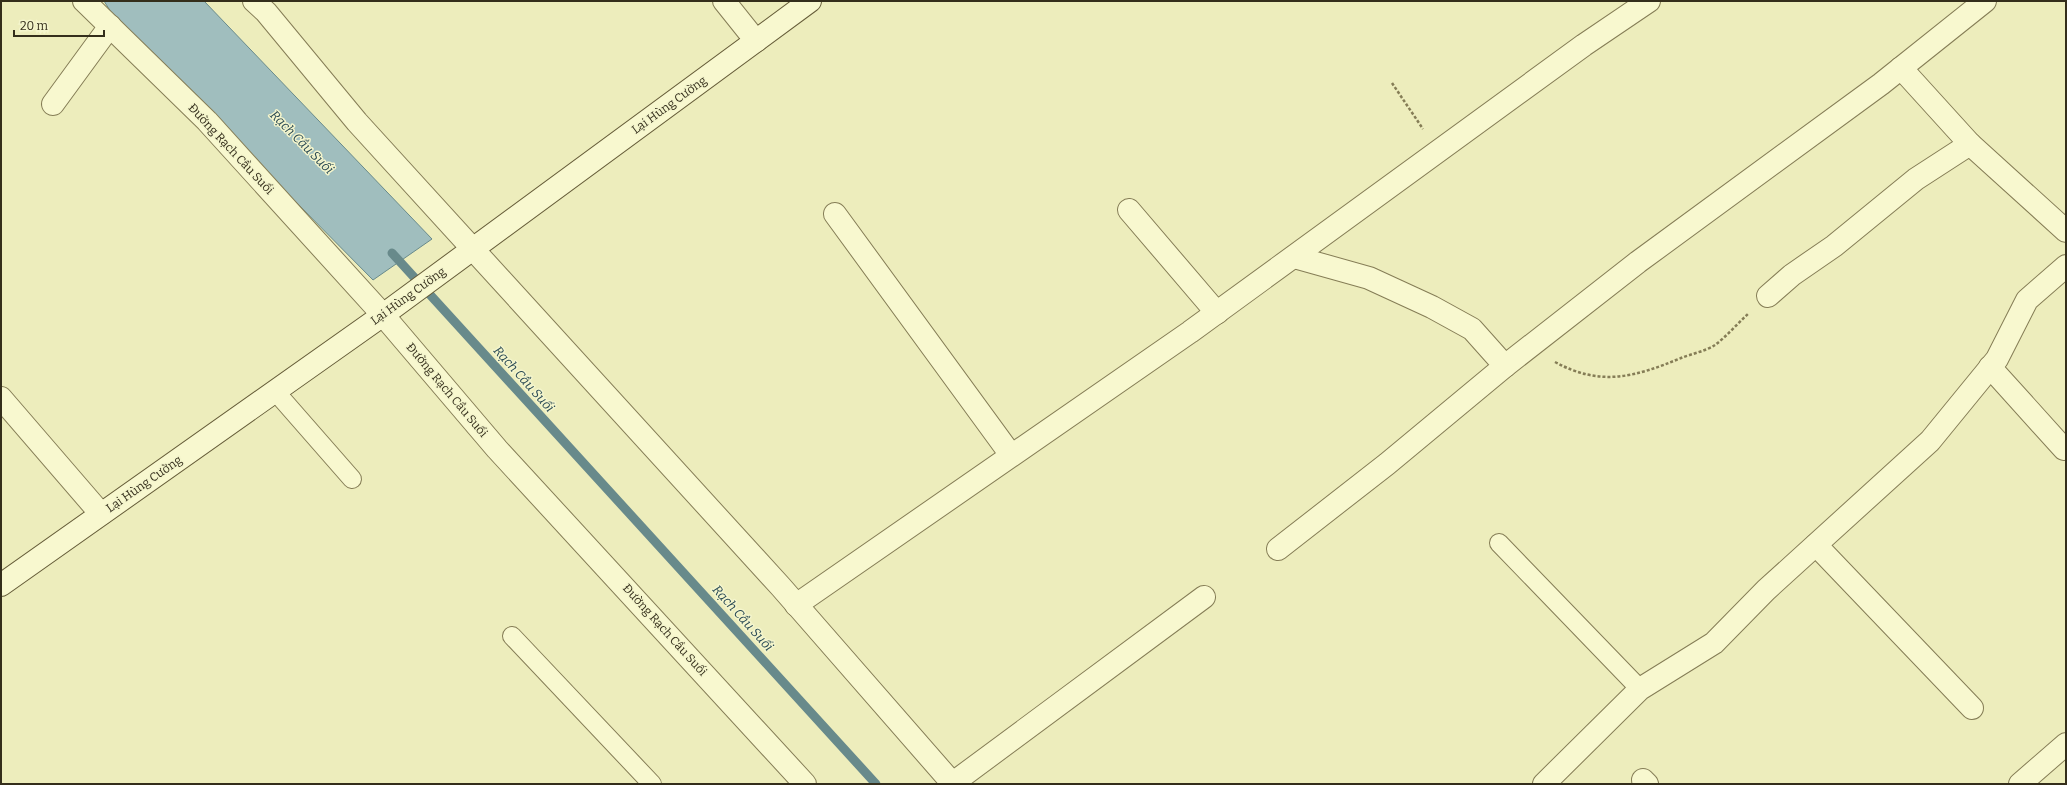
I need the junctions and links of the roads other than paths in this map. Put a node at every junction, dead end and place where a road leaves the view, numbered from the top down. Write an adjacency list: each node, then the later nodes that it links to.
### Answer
1 (84, 1): 7 (street, Đường Rạch Cầu Suối)
2 (254, 1): 15 (street)
3 (724, 1): 8 (street)
4 (810, 1): 8 (street, Lại Hùng Cường)
5 (1649, 1): 16 (street)
6 (1985, 1): 9 (street)
7 (110, 26): 10 (street); 19 (street, Đường Rạch Cầu Suối)
8 (756, 41): 15 (street, Lại Hùng Cường)
9 (1901, 68): 11 (street); 21 (street)
10 (53, 104)
11 (1970, 144): 14 (street); 18 (street)
12 (1129, 210): 20 (street)
13 (835, 214): 26 (street)
14 (2066, 231)
15 (467, 253): 19 (street, Lại Hùng Cường); 34 (street)
16 (1294, 257): 20 (street); 21 (street)
17 (2066, 266): 22 (street)
18 (1768, 296)
19 (386, 313): 23 (street, Lại Hùng Cường); 40 (street, Đường Rạch Cầu Suối)
20 (1217, 313): 26 (street)
21 (1505, 366): 31 (street)
22 (1990, 368): 25 (street); 30 (street)
23 (275, 391): 27 (lane); 28 (street, Lại Hùng Cường)
24 (1, 398): 28 (street)
25 (2064, 449)
26 (1011, 455): 34 (street)
27 (352, 479)
28 (101, 514): 32 (street, Lại Hùng Cường)
29 (1499, 543): 36 (lane)
30 (1816, 545): 36 (street); 37 (street)
31 (1278, 549)
32 (1, 585)
33 (1204, 597): 41 (street)
34 (796, 605): 41 (street)
35 (512, 636): 39 (lane)
36 (1640, 689): 42 (street)
37 (1972, 708)
38 (2066, 744): 43 (street)
39 (652, 784)
40 (805, 784)
41 (953, 784)
42 (1544, 784)
43 (2020, 784)

